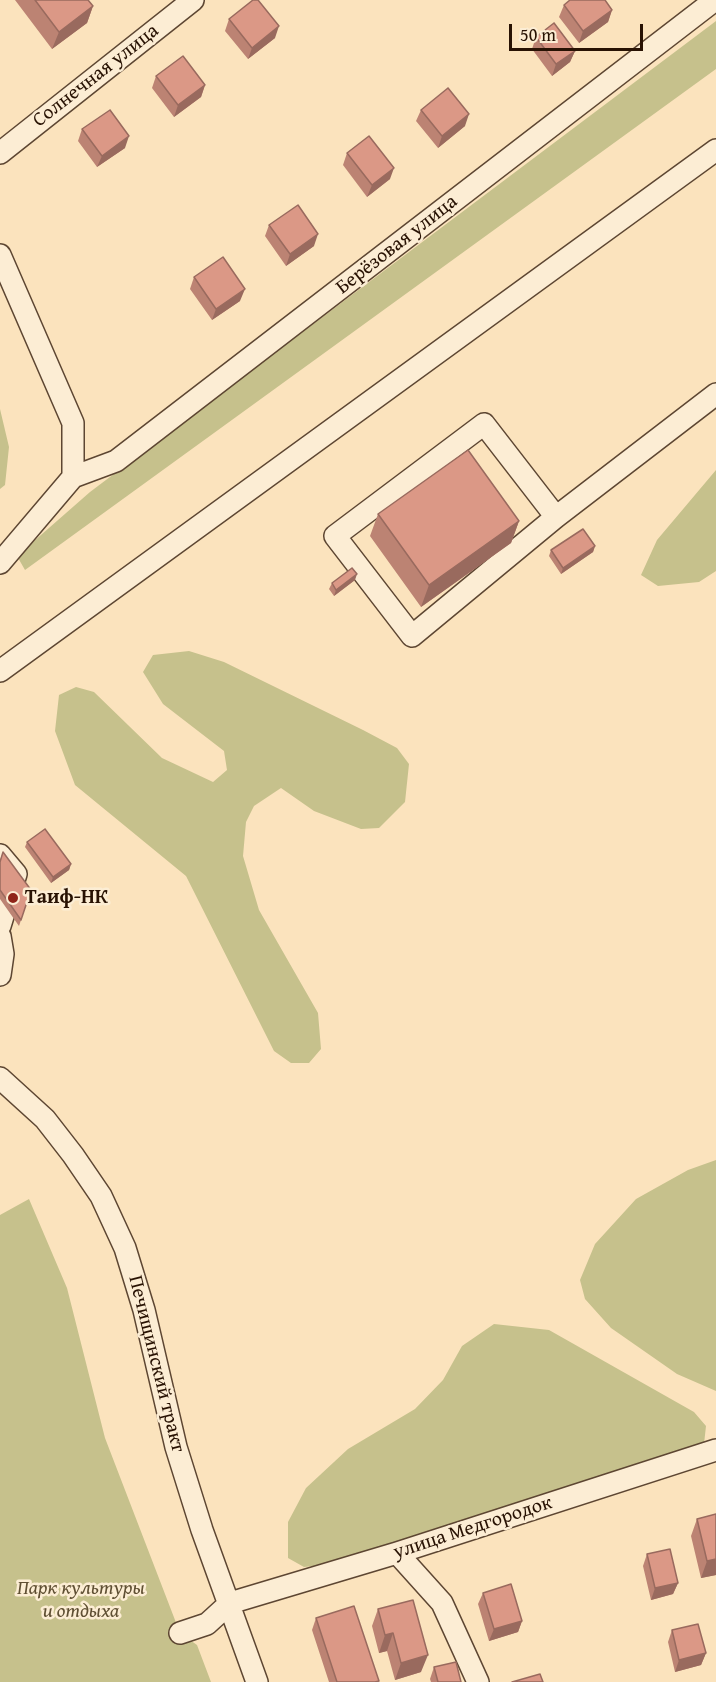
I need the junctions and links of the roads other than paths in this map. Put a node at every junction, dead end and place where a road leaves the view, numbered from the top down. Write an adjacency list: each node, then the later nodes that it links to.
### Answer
1 (193, 0): 4 (street, Солнечная улица)
2 (715, 0): 7 (street, Берёзовая улица)
3 (716, 150): 10 (street)
4 (0, 153)
5 (0, 255): 7 (street)
6 (716, 394): 8 (street)
7 (73, 477): 9 (street)
8 (556, 517): 8 (street)
9 (0, 563)
10 (0, 671)
11 (0, 855): 12 (street)
12 (0, 926)
13 (0, 936): 14 (street)
14 (0, 975)
15 (0, 1078): 18 (street, Печищинский тракт)
16 (716, 1450): 17 (street, улица Медгородок)
17 (397, 1553): 18 (street, улица Медгородок); 21 (street)
18 (230, 1604): 19 (street); 20 (street, Печищинский тракт)
19 (180, 1634)
20 (257, 1682)
21 (478, 1682)

